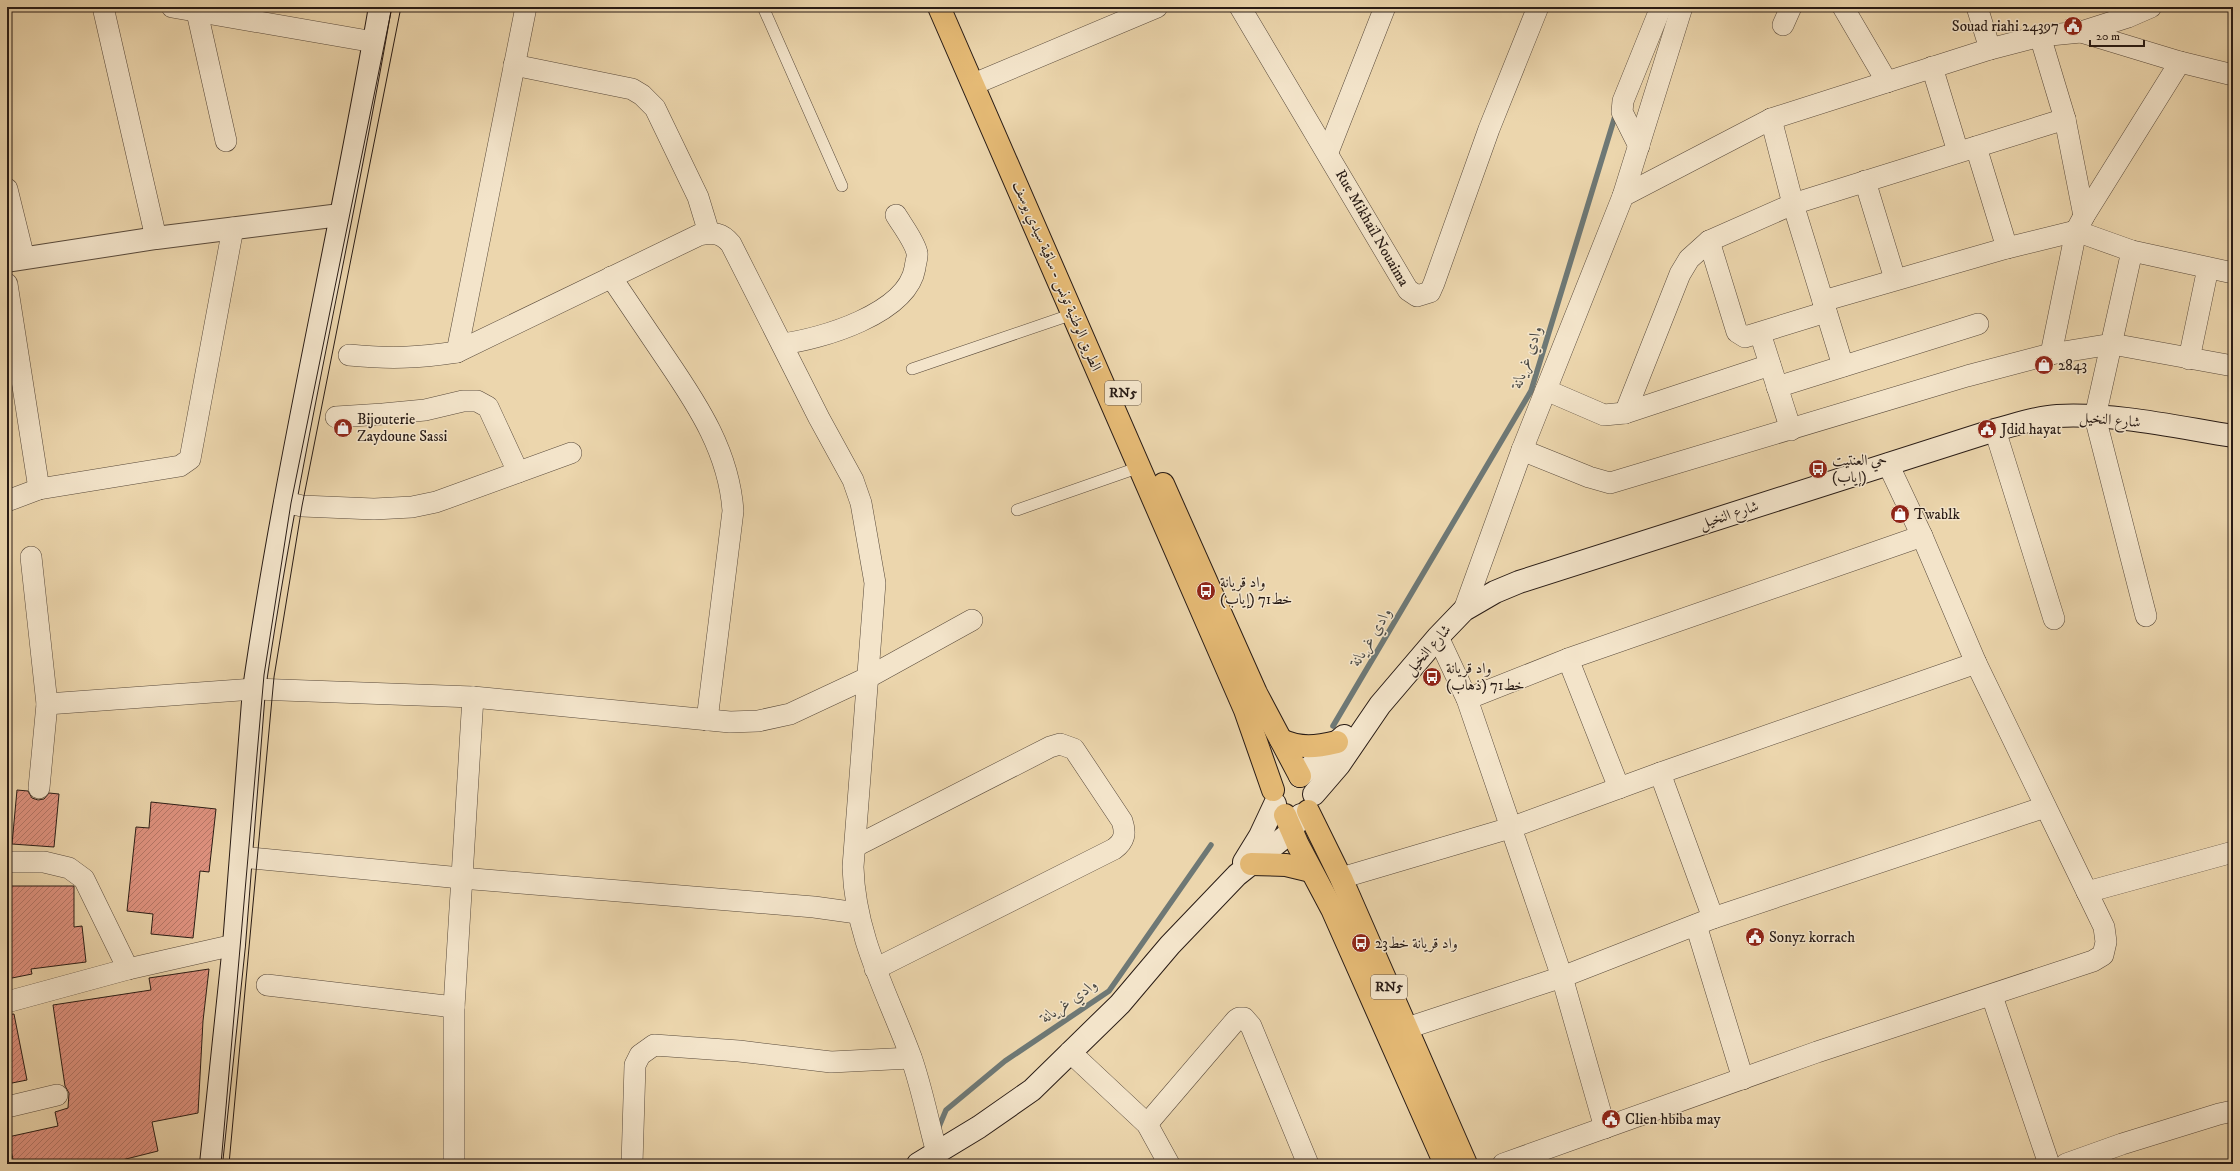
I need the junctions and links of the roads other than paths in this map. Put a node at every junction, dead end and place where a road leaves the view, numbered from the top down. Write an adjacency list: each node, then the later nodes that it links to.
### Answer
1 (103, 7): 45 (street)
2 (172, 7): 17 (street)
3 (380, 7): 21 (main road)
4 (526, 7): 24 (street)
5 (763, 7): 36 (lane)
6 (939, 7): 27 (highway, الطريق الوطنية تونس - ساقية سيدي يوسف / RN5)
7 (954, 7): 27 (highway, الطريق الوطنية تونس - ساقية سيدي يوسف / RN5)
8 (1157, 7): 27 (street)
9 (1240, 7): 34 (street, Rue Mikhaïl Nouaima)
10 (1385, 7): 34 (street)
11 (1538, 7): 34 (street, Rue Mikhaïl Nouaima)
12 (1661, 7): 32 (street)
13 (1682, 7): 32 (street)
14 (1843, 7): 28 (street)
15 (1977, 7): 22 (street)
16 (2151, 7): 18 (street)
17 (197, 12): 21 (street); 31 (street)
18 (2127, 12): 19 (street)
19 (2081, 32): 20 (street); 23 (street)
20 (2040, 36): 22 (street); 29 (street)
21 (374, 42): 40 (main road)
22 (1990, 48): 25 (street)
23 (2180, 62): 26 (street); 42 (street)
24 (514, 65): 44 (street); 61 (street)
25 (1932, 67): 28 (street); 33 (street)
26 (2233, 75)
27 (981, 82): 56 (highway, الطريق الوطنية تونس - ساقية سيدي يوسف / RN5); 102 (highway, الطريق الوطنية تونس - ساقية سيدي يوسف / RN5)
28 (1887, 82): 30 (street)
29 (2065, 119): 33 (street); 42 (street)
30 (1771, 120): 38 (street); 39 (street)
31 (226, 141)
32 (1639, 146): 38 (street)
33 (1967, 149): 35 (street); 47 (street)
34 (1328, 152)
35 (1865, 181): 39 (street); 53 (street)
36 (842, 186)
37 (7, 189): 49 (street)
38 (1623, 196): 70 (street)
39 (1793, 204): 46 (street); 55 (street)
40 (340, 215): 43 (main road); 84 (main road)
41 (896, 215): 59 (street)
42 (2080, 224): 47 (street); 48 (street); 62 (street)
43 (233, 228): 45 (main road); 82 (street)
44 (709, 233): 52 (street); 59 (street)
45 (156, 238): 49 (main road)
46 (1709, 241): 58 (street); 71 (street)
47 (2007, 248): 53 (street)
48 (2132, 251): 50 (street); 60 (street)
49 (15, 260)
50 (2208, 268): 51 (street); 64 (street)
51 (2233, 273)
52 (611, 277): 61 (street); 101 (street)
53 (1895, 279): 55 (street)
54 (7, 284): 82 (street)
55 (1825, 307): 58 (street); 66 (street)
56 (1073, 314): 68 (lane); 80 (highway, الطريق الوطنية تونس - ساقية سيدي يوسف / RN5)
57 (1978, 324): 66 (street)
58 (1760, 333): 65 (street)
59 (782, 344): 95 (street)
60 (2112, 344): 62 (street); 64 (street); 73 (street)
61 (457, 352): 63 (street)
62 (2051, 354): 74 (street)
63 (349, 355)
64 (2189, 359): 67 (street)
65 (1770, 365): 69 (street); 71 (street)
66 (1843, 366): 69 (street)
67 (2233, 366)
68 (912, 369)
69 (1777, 387): 74 (street)
70 (1546, 390): 71 (street); 77 (street)
71 (1625, 413)
72 (336, 417): 81 (street)
73 (2095, 417): 75 (main road, شارع النخيل); 76 (main road, شارع النخيل); 89 (street)
74 (1791, 430): 77 (street)
75 (1995, 430): 79 (main road, شارع النخيل); 90 (street)
76 (2233, 436)
77 (1522, 450): 88 (street)
78 (571, 453): 81 (street)
79 (1888, 464): 86 (street); 88 (main road, شارع النخيل)
80 (1140, 467): 85 (lane); 109 (highway, الطريق الوطنية تونس - ساقية سيدي يوسف / RN5)
81 (518, 472): 84 (street)
82 (39, 489): 83 (street)
83 (7, 501)
84 (285, 502): 96 (main road)
85 (1018, 510)
86 (1922, 536): 93 (street); 94 (street)
87 (31, 557): 99 (street)
88 (1464, 610): 92 (main road, شارع النخيل)
89 (2146, 616)
90 (2054, 618)
91 (972, 620): 95 (street)
92 (1438, 637): 98 (street); 100 (main road, شارع النخيل)
93 (1568, 659): 98 (street); 107 (street)
94 (1976, 663): 104 (street); 108 (street)
95 (867, 678): 101 (street); 111 (street)
96 (254, 689): 97 (street); 99 (street); 113 (main road)
97 (473, 697): 101 (street); 117 (street)
98 (1467, 699): 110 (street)
99 (47, 704): 106 (street)
100 (1380, 705): 103 (main road); 109 (main road, شارع النخيل)
101 (707, 720)
102 (1281, 740): 103 (highway); 105 (highway, الطريق الوطنية تونس - ساقية سيدي يوسف / RN5)
103 (1336, 742): 105 (main road)
104 (1660, 773): 107 (street); 121 (street)
105 (1300, 776): 109 (highway, RN5); 109 (highway)
106 (39, 788)
107 (1619, 788): 110 (street)
108 (2045, 807): 119 (street); 121 (street)
109 (1292, 809): 115 (main road); 115 (main road); 116 (highway, الطريق الوطنية تونس - ساقية سيدي يوسف / RN5); 118 (highway, الطريق الوطنية تونس - ساقية سيدي يوسف / RN5)
110 (1510, 828): 118 (street); 125 (street)
111 (856, 846): 120 (street); 124 (street)
112 (2233, 852): 119 (street)
113 (241, 857): 117 (street); 122 (main road)
114 (7, 862): 123 (street)
115 (1244, 869): 116 (highway); 131 (main road)
116 (1311, 871): 146 (highway, الطريق الوطنية تونس - ساقية سيدي يوسف / RN5)
117 (461, 878): 120 (street); 129 (street)
118 (1341, 878): 130 (highway, الطريق الوطنية تونس - ساقية سيدي يوسف / RN5)
119 (2087, 892): 127 (street)
120 (857, 913): 124 (street)
121 (1704, 921): 125 (street); 133 (street)
122 (234, 946): 123 (street); 140 (main road)
123 (128, 969): 128 (street)
124 (874, 969): 132 (street)
125 (1562, 977): 130 (street); 138 (street)
126 (267, 985): 129 (street)
127 (1992, 996): 133 (street); 149 (street)
128 (7, 1002)
129 (454, 1006): 141 (street)
130 (1407, 1028): 147 (highway, الطريق الوطنية تونس - ساقية سيدي يوسف / RN5)
131 (1070, 1052): 137 (street); 139 (main road)
132 (911, 1058): 139 (street); 142 (street)
133 (1743, 1079): 138 (street)
134 (57, 1095): 135 (street)
135 (7, 1107)
136 (2233, 1112): 150 (street)
137 (1147, 1124): 144 (street); 145 (street)
138 (1605, 1128): 148 (street)
139 (937, 1153): 143 (main road)
140 (211, 1164)
141 (454, 1164)
142 (632, 1164)
143 (918, 1164)
144 (1169, 1164)
145 (1308, 1164)
146 (1445, 1164)
147 (1466, 1164)
148 (1503, 1164)
149 (2049, 1164)
150 (2066, 1164)

